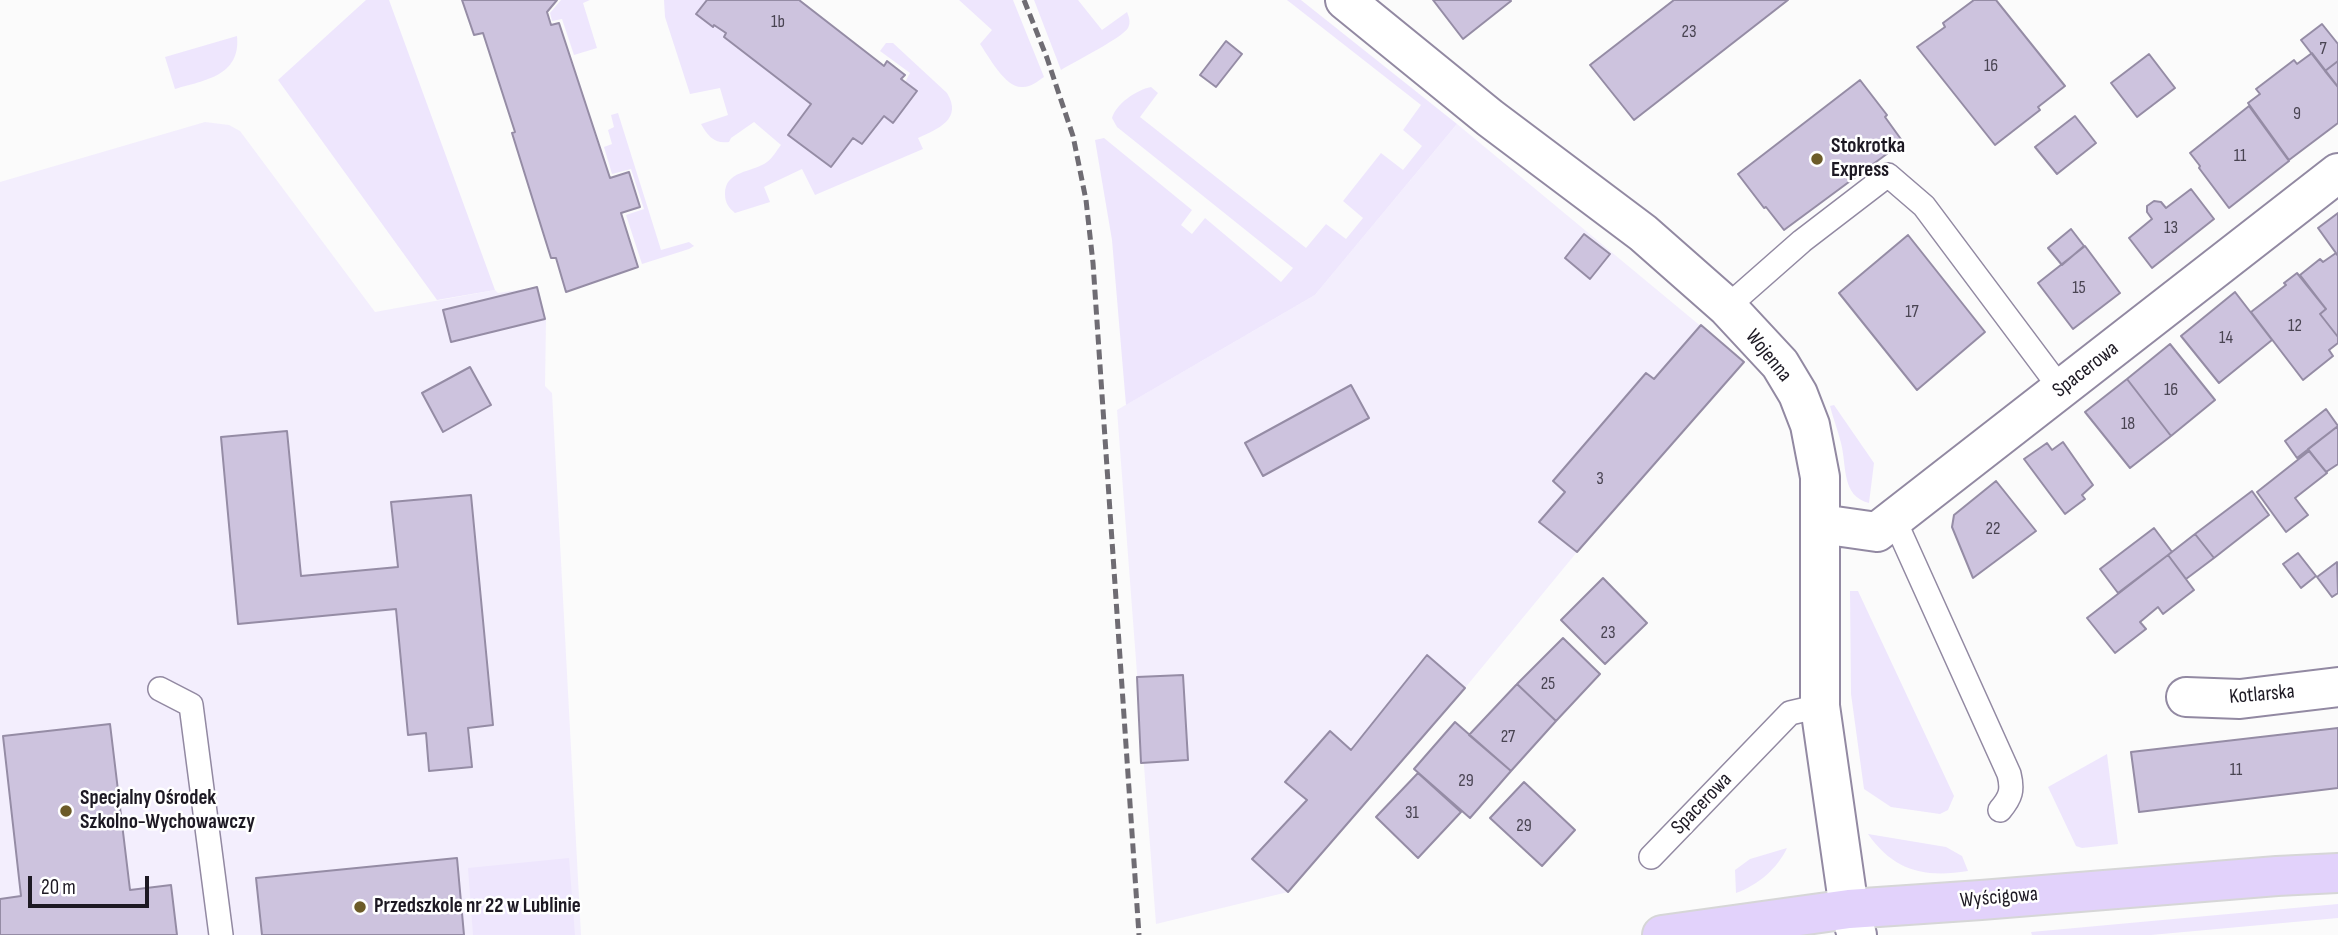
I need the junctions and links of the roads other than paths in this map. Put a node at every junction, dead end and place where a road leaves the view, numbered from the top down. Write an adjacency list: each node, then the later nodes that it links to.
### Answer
1 (1345, 0): 3 (street, Wojenna)
2 (2338, 173): 4 (street, Spacerowa)
3 (1727, 307): 4 (lane); 6 (street, Wojenna)
4 (2061, 389): 5 (street, Spacerowa)
5 (1894, 519): 6 (street, Spacerowa); 11 (lane)
6 (1821, 524): 10 (street, Wojenna)
7 (2338, 687): 9 (street, Kotlarska)
8 (160, 689): 15 (lane)
9 (2186, 697)
10 (1819, 706): 12 (lane, Spacerowa); 14 (street, Wojenna)
11 (2000, 810)
12 (1651, 857)
13 (2338, 873): 14 (main road, Wyścigowa)
14 (1853, 922): 16 (main road, Wyścigowa)
15 (220, 935)
16 (1662, 935)

